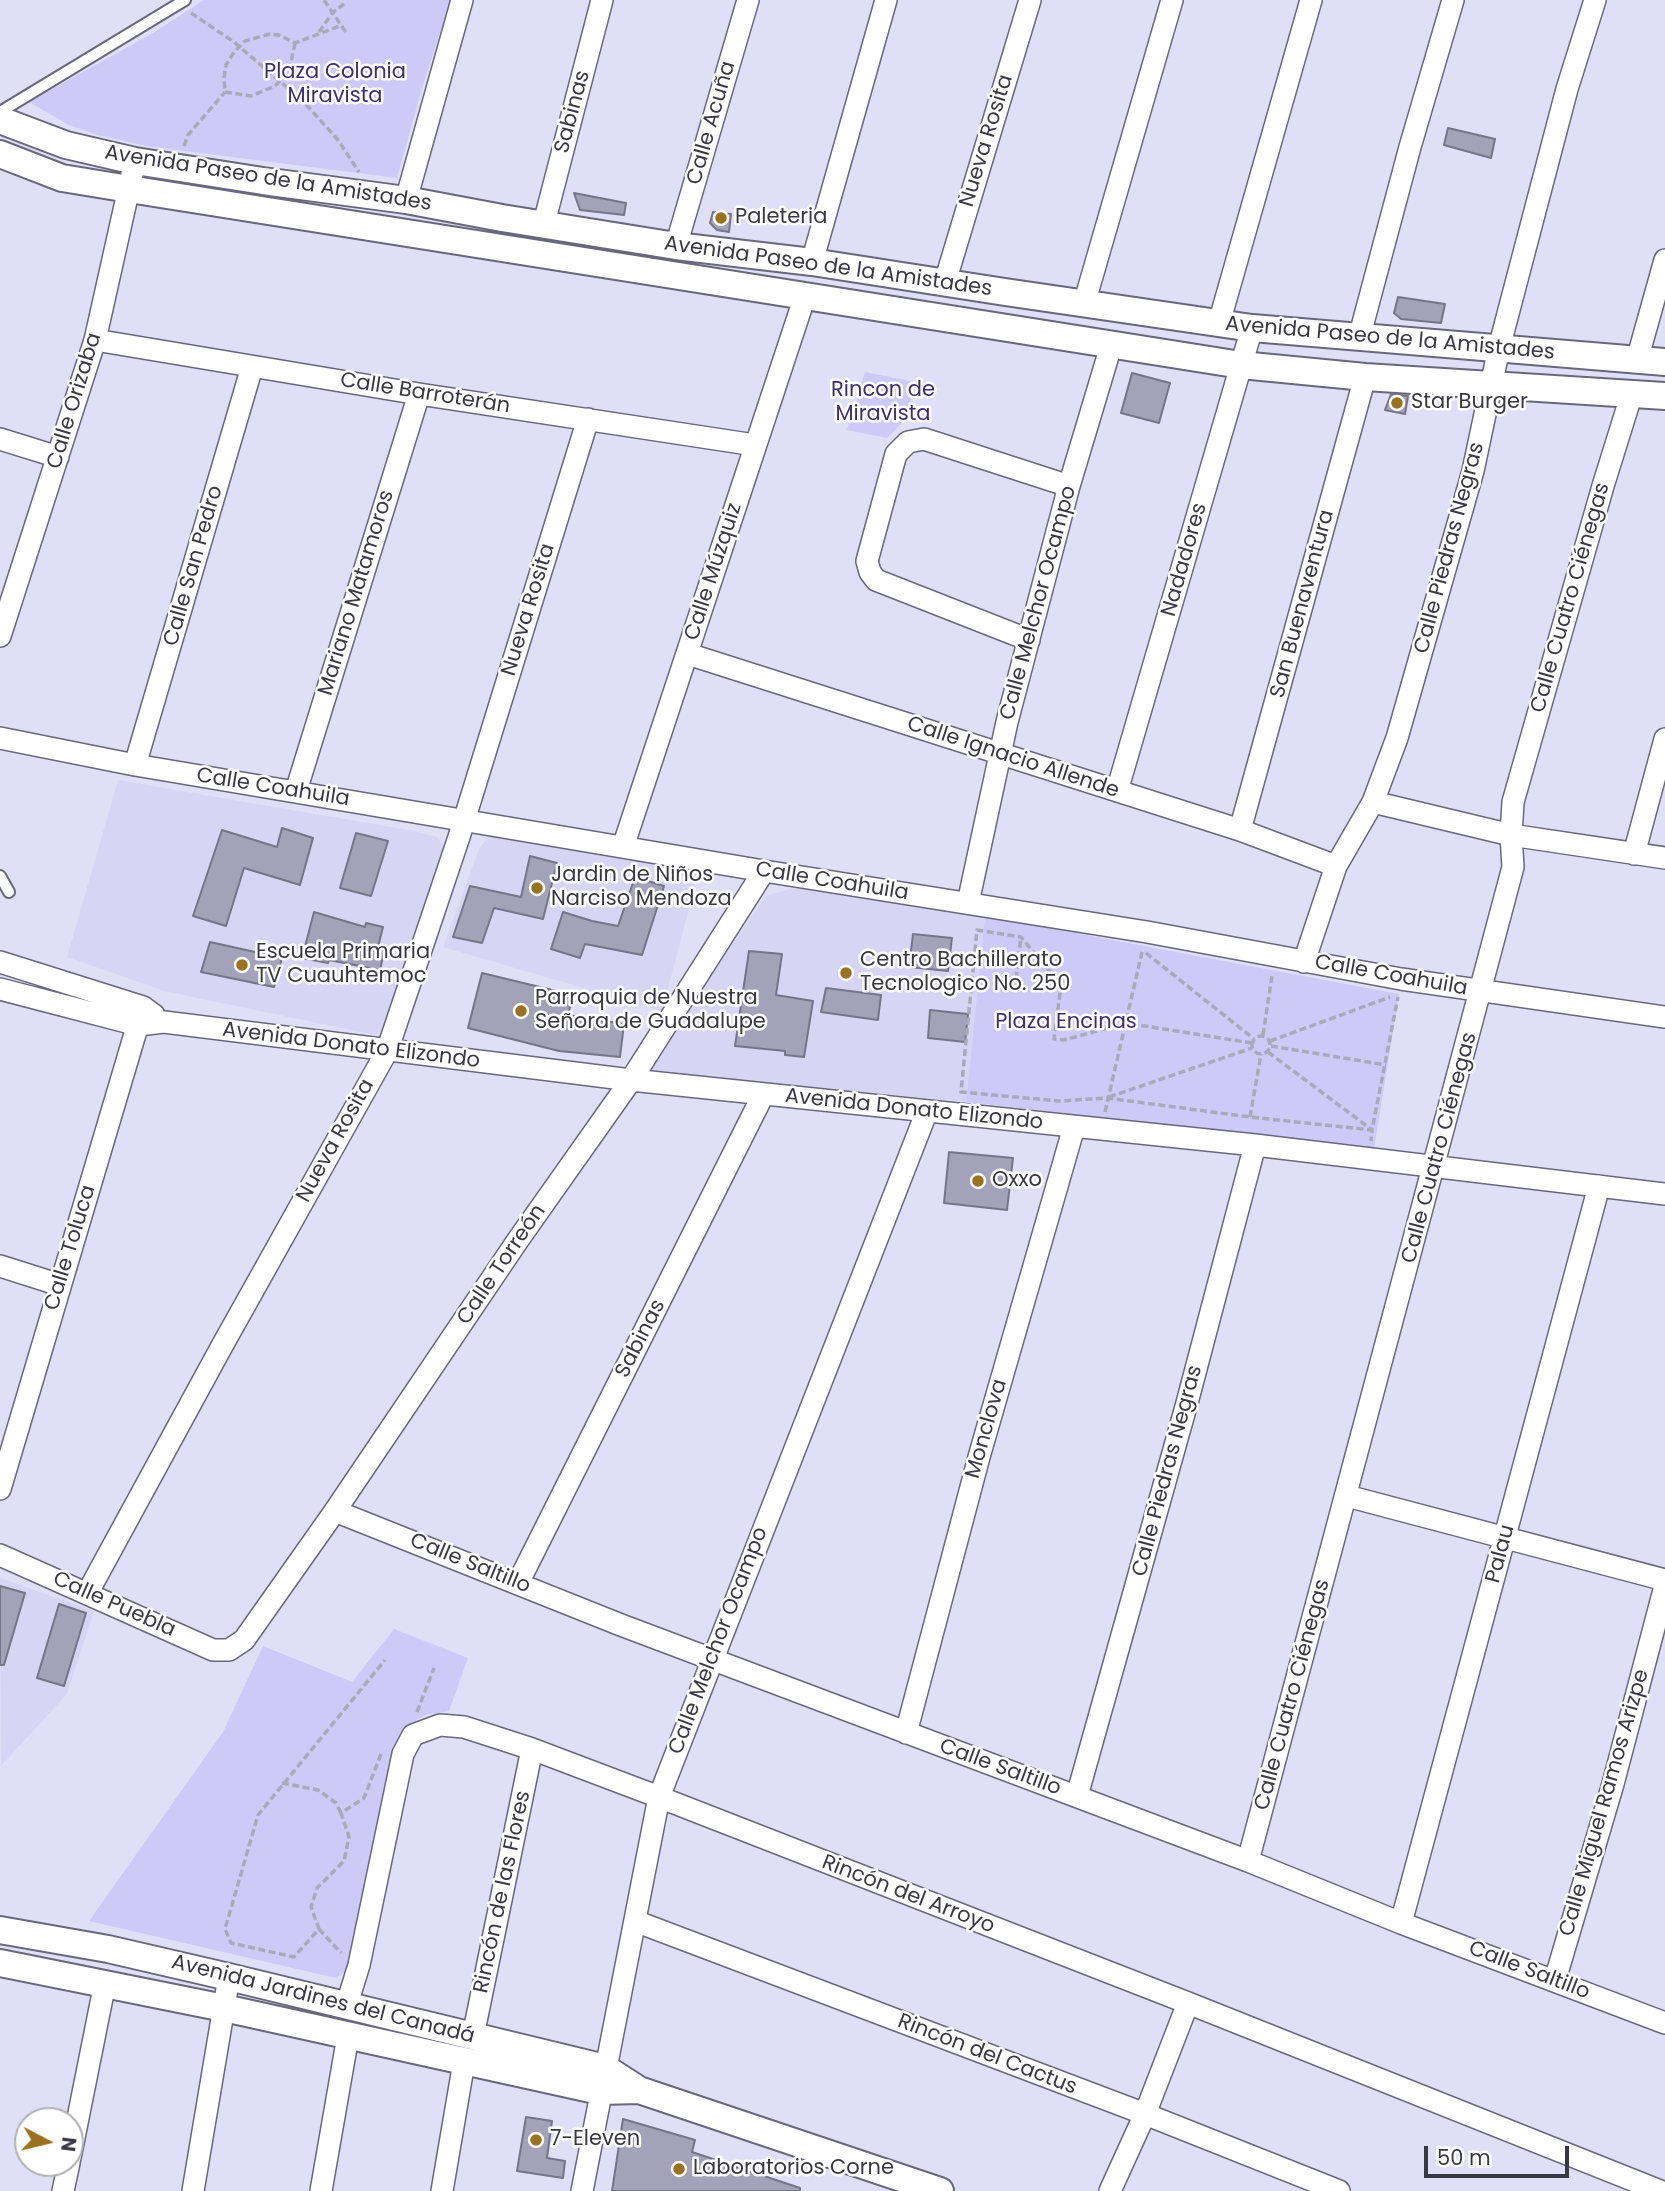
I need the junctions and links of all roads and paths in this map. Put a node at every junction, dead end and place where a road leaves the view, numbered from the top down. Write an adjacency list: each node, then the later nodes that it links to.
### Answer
1 (324, 0): 13 (path)
2 (462, 0): 28 (street)
3 (602, 0): 30 (street, Sabinas)
4 (748, 0): 31 (street, Calle Acuña)
5 (886, 0): 35 (street)
6 (1030, 0): 36 (street, Nueva Rosita)
7 (1172, 0): 40 (street)
8 (1311, 0): 41 (street)
9 (1453, 0): 44 (street)
10 (1595, 0): 47 (street, Calle Piedras Negras)
11 (181, 2): 18 (path); 21 (lane)
12 (344, 4): 13 (path)
13 (332, 12): 14 (path); 15 (path)
14 (342, 25): 15 (path); 16 (path)
15 (318, 34): 17 (path)
16 (347, 34)
17 (295, 43): 18 (path); 19 (path)
18 (239, 46): 19 (path); 20 (path)
19 (281, 81): 20 (path); 27 (path)
20 (225, 92): 25 (path)
21 (0, 112)
22 (0, 120): 24 (street, Avenida Paseo de la Amistades)
23 (0, 154): 26 (street, Avenida Paseo de la Amistades)
24 (135, 162): 25 (street, Avenida Paseo de la Amistades); 26 (street, Calle Orizaba)
25 (177, 168): 27 (street, Avenida Paseo de la Amistades)
26 (129, 189): 32 (street, Avenida Paseo de la Amistades); 45 (street, Calle Orizaba)
27 (365, 194): 28 (street, Avenida Paseo de la Amistades)
28 (407, 200): 29 (street, Avenida Paseo de la Amistades)
29 (502, 218): 30 (street, Avenida Paseo de la Amistades); 32 (street)
30 (544, 223): 31 (street, Avenida Paseo de la Amistades)
31 (676, 246): 33 (street, Avenida Paseo de la Amistades)
32 (499, 248): 37 (street, Avenida Paseo de la Amistades)
33 (753, 255): 35 (street, Avenida Paseo de la Amistades); 37 (street)
34 (1665, 260): 48 (street)
35 (813, 262): 36 (street, Avenida Paseo de la Amistades)
36 (945, 282): 38 (street, Avenida Paseo de la Amistades)
37 (750, 287): 39 (street, Avenida Paseo de la Amistades)
38 (1005, 292): 40 (street, Avenida Paseo de la Amistades); 42 (street)
39 (805, 296): 42 (street, Avenida Paseo de la Amistades); 59 (street, Calle Múzquiz)
40 (1084, 304): 41 (street, Avenida Paseo de la Amistades)
41 (1219, 323): 43 (street, Avenida Paseo de la Amistades)
42 (994, 328): 46 (street, Avenida Paseo de la Amistades)
43 (1252, 328): 44 (street, Avenida Paseo de la Amistades); 50 (street, Nadadores)
44 (1359, 338): 47 (street, Avenida Paseo de la Amistades)
45 (95, 340): 51 (street, Calle Barroterán); 60 (street, Calle Orizaba)
46 (1111, 346): 50 (street, Avenida Paseo de la Amistades); 61 (street, Calle Melchor Ocampo)
47 (1499, 348): 48 (street, Avenida Paseo de la Amistades); 53 (street, Calle Piedras Negras)
48 (1637, 360): 49 (street, Avenida Paseo de la Amistades)
49 (1665, 362)
50 (1241, 365): 52 (street, Avenida Paseo de la Amistades); 70 (street, Nadadores)
51 (252, 367): 55 (street, Calle Barroterán); 68 (street, Calle San Pedro)
52 (1365, 377): 53 (street, Avenida Paseo de la Amistades); 73 (street, San Buenaventura)
53 (1490, 385): 54 (street, Avenida Paseo de la Amistades); 71 (street, Calle Piedras Negras)
54 (1632, 393): 56 (street, Avenida Paseo de la Amistades); 74 (street, Calle Cuatro Ciénegas)
55 (419, 394): 57 (street, Calle Barroterán); 69 (street, Mariano Matamoros)
56 (1665, 396)
57 (588, 419): 59 (street, Calle Barroterán); 72 (street, Nueva Rosita)
58 (0, 439): 60 (street)
59 (755, 445): 64 (street, Calle Múzquiz)
60 (58, 457): 62 (street, Calle Orizaba)
61 (1069, 486): 63 (street, Calle Melchor Ocampo); 63 (street)
62 (0, 636)
63 (1029, 640): 67 (street, Calle Melchor Ocampo)
64 (688, 654): 67 (street, Calle Ignacio Allende); 75 (street, Calle Múzquiz)
65 (0, 738): 68 (street, Calle Coahuila)
66 (1665, 739): 76 (street)
67 (1002, 754): 70 (street, Calle Ignacio Allende); 82 (street, Calle Melchor Ocampo)
68 (135, 765): 69 (street, Calle Coahuila)
69 (296, 791): 72 (street, Calle Coahuila)
70 (1117, 791): 73 (street, Calle Ignacio Allende)
71 (1373, 802): 74 (street); 78 (street, Calle Piedras Negras)
72 (465, 820): 75 (street, Calle Coahuila); 100 (street, Nueva Rosita)
73 (1240, 830): 78 (street, Calle Ignacio Allende)
74 (1511, 835): 76 (street); 92 (street, Calle Cuatro Ciénegas)
75 (623, 847): 79 (street, Calle Coahuila)
76 (1634, 854): 77 (street)
77 (1665, 858)
78 (1336, 866): 87 (street, Calle Piedras Negras)
79 (764, 871): 82 (street, Calle Coahuila); 104 (street, Calle Torreón)
80 (0, 876): 81 (lane)
81 (9, 892)
82 (968, 903): 87 (street, Calle Coahuila)
83 (1021, 937): 89 (path); 96 (path); 106 (path)
84 (1142, 951): 85 (path); 96 (path); 99 (path)
85 (1155, 953)
86 (0, 962): 94 (street, Avenida Donato Elizondo)
87 (1304, 962): 92 (street, Calle Coahuila)
88 (1273, 974): 97 (path)
89 (1016, 979)
90 (0, 989): 94 (street, Avenida Donato Elizondo)
91 (1386, 992): 93 (path)
92 (1482, 992): 95 (street, Calle Coahuila); 112 (street, Calle Cuatro Ciénegas)
93 (1399, 994): 98 (path); 103 (path)
94 (140, 1016): 100 (street, Avenida Donato Elizondo); 116 (street, Calle Toluca)
95 (1665, 1017)
96 (1126, 1023): 99 (path); 106 (path)
97 (1264, 1035): 98 (path); 99 (path)
98 (1270, 1043): 101 (path); 103 (path)
99 (1253, 1044): 102 (path); 106 (path)
100 (387, 1051): 104 (street, Avenida Donato Elizondo); 125 (street, Nueva Rosita)
101 (1268, 1052): 102 (path); 110 (path)
102 (1261, 1054): 108 (path)
103 (1387, 1065): 110 (path)
104 (631, 1080): 105 (street, Avenida Donato Elizondo); 119 (street, Calle Torreón)
105 (763, 1095): 107 (street, Avenida Donato Elizondo); 123 (street, Sabinas)
106 (1107, 1098): 108 (path)
107 (926, 1111): 109 (street, Avenida Donato Elizondo); 127 (street, Calle Melchor Ocampo)
108 (1250, 1117): 110 (path)
109 (1074, 1127): 111 (street, Avenida Donato Elizondo); 131 (street, Monclova)
110 (1373, 1130)
111 (1255, 1145): 112 (street, Avenida Donato Elizondo); 136 (street, Calle Piedras Negras)
112 (1436, 1166): 113 (street, Avenida Donato Elizondo); 118 (street, Calle Cuatro Ciénegas)
113 (1599, 1186): 114 (street, Avenida Donato Elizondo); 120 (street, Palau)
114 (1665, 1194)
115 (0, 1266): 116 (street)
116 (60, 1285): 117 (street, Calle Toluca)
117 (0, 1489)
118 (1347, 1496): 120 (street); 138 (street, Calle Cuatro Ciénegas)
119 (335, 1511): 123 (street, Calle Saltillo); 126 (street, Calle Torreón)
120 (1506, 1536): 122 (street); 140 (street, Palau)
121 (0, 1555): 125 (street, Calle Puebla)
122 (1665, 1580)
123 (518, 1583): 127 (street, Calle Saltillo)
124 (1665, 1586): 146 (street, Calle Miguel Ramos Arizpe)
125 (88, 1592): 126 (street, Calle Puebla)
126 (229, 1650)
127 (711, 1658): 131 (street, Calle Saltillo); 135 (street, Calle Melchor Ocampo)
128 (385, 1660): 134 (path)
129 (434, 1668): 130 (path)
130 (416, 1714)
131 (906, 1733): 136 (street, Calle Saltillo)
132 (532, 1749): 135 (street, Rincón del Arroyo); 144 (street, Rincón del Arroyo); 153 (street, Rincón de las Flores)
133 (383, 1752): 137 (path)
134 (282, 1783): 137 (path); 141 (path)
135 (659, 1797): 139 (street, Calle Melchor Ocampo); 148 (street, Rincón del Arroyo)
136 (1077, 1797): 138 (street, Calle Saltillo)
137 (341, 1813): 141 (path)
138 (1248, 1861): 140 (street, Calle Saltillo)
139 (635, 1921): 155 (street, Calle Melchor Ocampo); 157 (street, Rincón del Cactus)
140 (1401, 1923): 146 (street, Calle Saltillo)
141 (319, 1929): 144 (path)
142 (0, 1930): 145 (street, Avenida Jardines del Canadá)
143 (0, 1963): 147 (street, Avenida Jardines del Canadá)
144 (359, 1965): 149 (street, Rincón del Arroyo)
145 (229, 1977): 149 (street, Avenida Jardines del Canadá); 150 (street)
146 (1555, 1980): 151 (street, Calle Saltillo)
147 (105, 1983): 150 (street, Avenida Jardines del Canadá); 156 (street)
148 (1188, 2003): 157 (street); 165 (street, Rincón del Arroyo)
149 (346, 2007): 153 (street, Avenida Jardines del Canadá)
150 (224, 2008): 152 (street, Avenida Jardines del Canadá); 158 (street)
151 (1665, 2023)
152 (348, 2036): 154 (street, Avenida Jardines del Canadá); 159 (street)
153 (473, 2036): 155 (street, Avenida Jardines del Canadá)
154 (464, 2062): 155 (street, Avenida Jardines del Canadá); 160 (street)
155 (603, 2080): 161 (street, Calle Melchor Ocampo); 162 (street, Avenida Jardines del Canadá)
156 (80, 2107)
157 (1144, 2114): 163 (street); 164 (street, Rincón del Cactus)
158 (193, 2191)
159 (321, 2191)
160 (442, 2191)
161 (582, 2191)
162 (940, 2191)
163 (1110, 2191)
164 (1339, 2191)
165 (1660, 2191)

